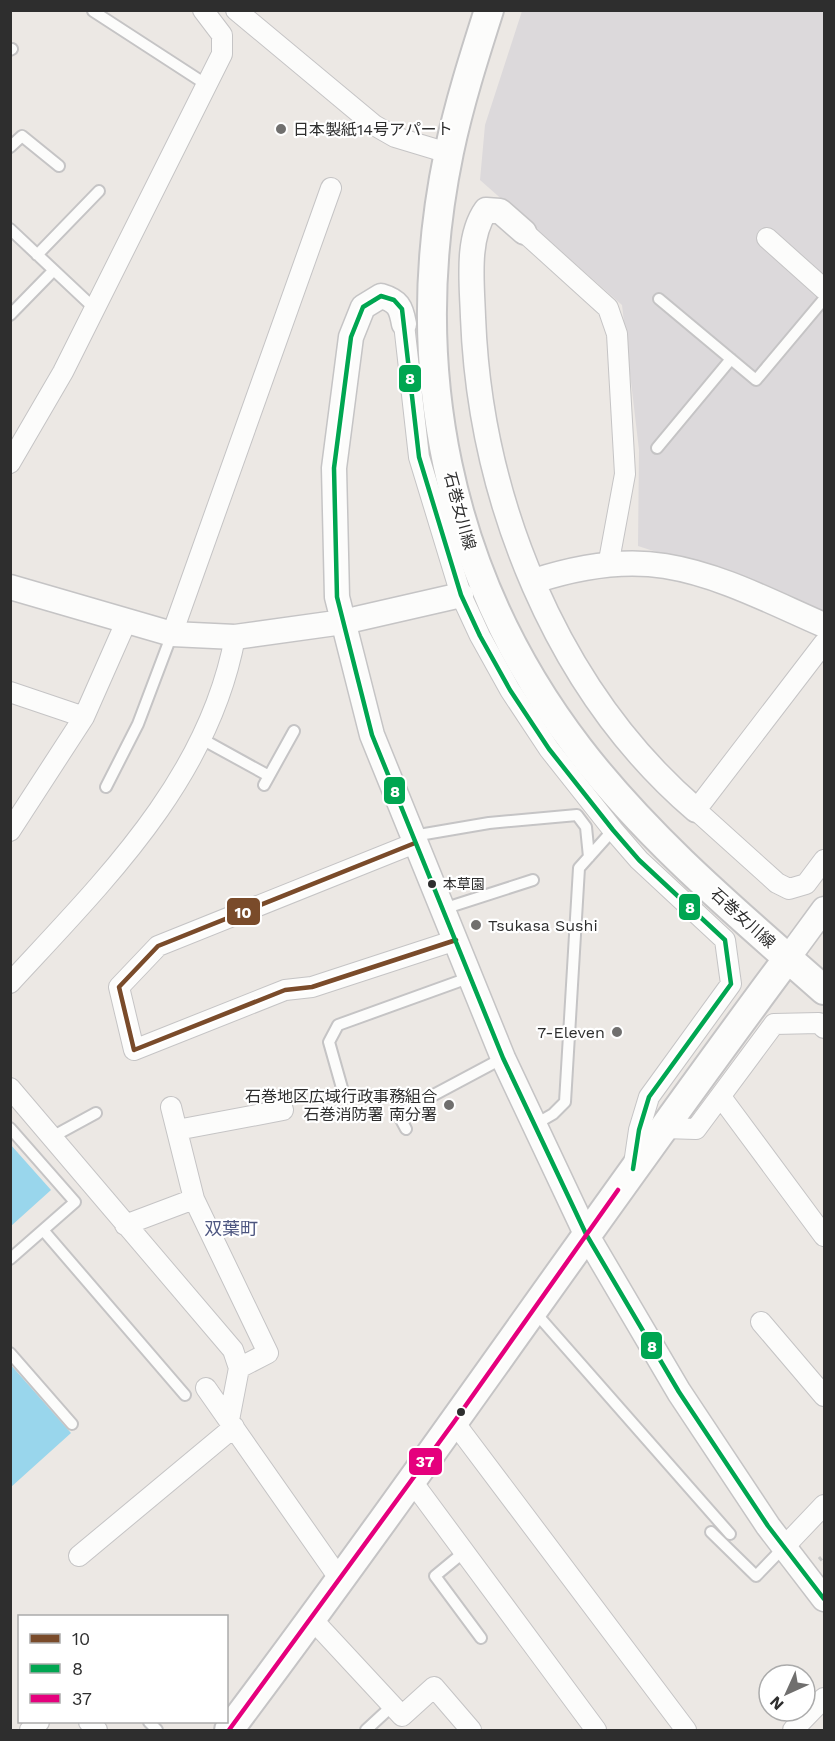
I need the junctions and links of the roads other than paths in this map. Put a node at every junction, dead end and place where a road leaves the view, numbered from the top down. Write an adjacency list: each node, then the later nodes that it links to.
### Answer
1 (203, 10): 5 (street)
2 (236, 10): 7 (street)
3 (489, 10): 7 (main road, 石巻女川線)
4 (93, 11): 5 (lane)
5 (207, 86): 19 (street)
6 (10, 147): 8 (lane)
7 (448, 153): 50 (main road, 石巻女川線)
8 (59, 166)
9 (331, 188): 32 (street)
10 (99, 190): 14 (lane)
11 (10, 229): 14 (lane)
12 (524, 232): 25 (street); 26 (street)
13 (767, 238): 16 (street)
14 (37, 255): 15 (lane)
15 (53, 271): 19 (lane); 20 (lane)
16 (825, 290)
17 (659, 299): 22 (lane)
18 (825, 299): 22 (lane)
19 (93, 307): 24 (street)
20 (10, 315)
21 (404, 324): 28 (street); 30 (street)
22 (730, 359): 23 (lane)
23 (657, 448)
24 (10, 463)
25 (608, 566): 26 (street); 31 (street)
26 (534, 581): 40 (street)
27 (10, 587): 29 (street)
28 (461, 595): 30 (street); 41 (street)
29 (126, 622): 32 (street); 36 (street)
30 (343, 622): 33 (street); 43 (street)
31 (825, 625)
32 (172, 634): 33 (street); 39 (lane)
33 (235, 637): 38 (street)
34 (825, 643): 40 (street)
35 (10, 692): 36 (street)
36 (84, 717): 42 (street)
37 (294, 731): 38 (lane)
38 (200, 738): 52 (street)
39 (106, 788)
40 (696, 810): 45 (street)
41 (613, 830): 44 (lane); 67 (street)
42 (10, 831)
43 (414, 839): 44 (lane); 47 (street); 49 (street)
44 (589, 856): 62 (lane)
45 (825, 860)
46 (534, 880): 47 (lane)
47 (443, 909): 49 (street)
48 (825, 909): 50 (street)
49 (456, 940): 51 (street)
50 (788, 958): 53 (main road); 56 (main road, 石巻女川線)
51 (471, 977): 55 (street); 58 (lane)
52 (10, 983)
53 (825, 990)
54 (825, 1028): 56 (street)
55 (503, 1058): 62 (street); 64 (lane)
56 (721, 1081): 67 (main road, 石巻女川線); 72 (street)
57 (10, 1088): 66 (street)
58 (342, 1088)
59 (171, 1107): 65 (street)
60 (283, 1110): 65 (street)
61 (96, 1113): 66 (lane)
62 (533, 1125): 71 (street)
63 (10, 1128): 70 (lane)
64 (406, 1129)
65 (177, 1130): 68 (street)
66 (52, 1137): 69 (street)
67 (633, 1169): 71 (main road, 石巻女川線)
68 (194, 1199): 69 (street); 77 (street)
69 (125, 1225): 77 (street)
70 (43, 1230): 73 (lane); 79 (lane)
71 (586, 1234): 74 (main road, 石巻女川線); 88 (street)
72 (825, 1236)
73 (10, 1259)
74 (534, 1310): 81 (main road, 石巻女川線); 87 (lane)
75 (761, 1322): 80 (street)
76 (10, 1353): 83 (lane)
77 (239, 1368): 82 (street)
78 (206, 1389): 82 (street)
79 (185, 1395)
80 (825, 1396)
81 (454, 1422): 84 (main road, 石巻女川線); 101 (street)
82 (231, 1423): 90 (street); 91 (street)
83 (72, 1424)
84 (411, 1480): 89 (street); 91 (main road, 石巻女川線)
85 (825, 1505): 88 (street)
86 (711, 1532): 88 (lane)
87 (730, 1534)
88 (784, 1547): 92 (street)
89 (464, 1552): 94 (lane); 100 (street)
90 (79, 1556)
91 (339, 1578): 93 (main road, 石巻女川線)
92 (825, 1599)
93 (311, 1618): 96 (street); 97 (main road, 石巻女川線)
94 (481, 1638)
95 (825, 1698): 102 (street)
96 (392, 1706): 98 (lane); 99 (street)
97 (229, 1731)
98 (366, 1731)
99 (471, 1731)
100 (597, 1731)
101 (686, 1731)
102 (793, 1731)

